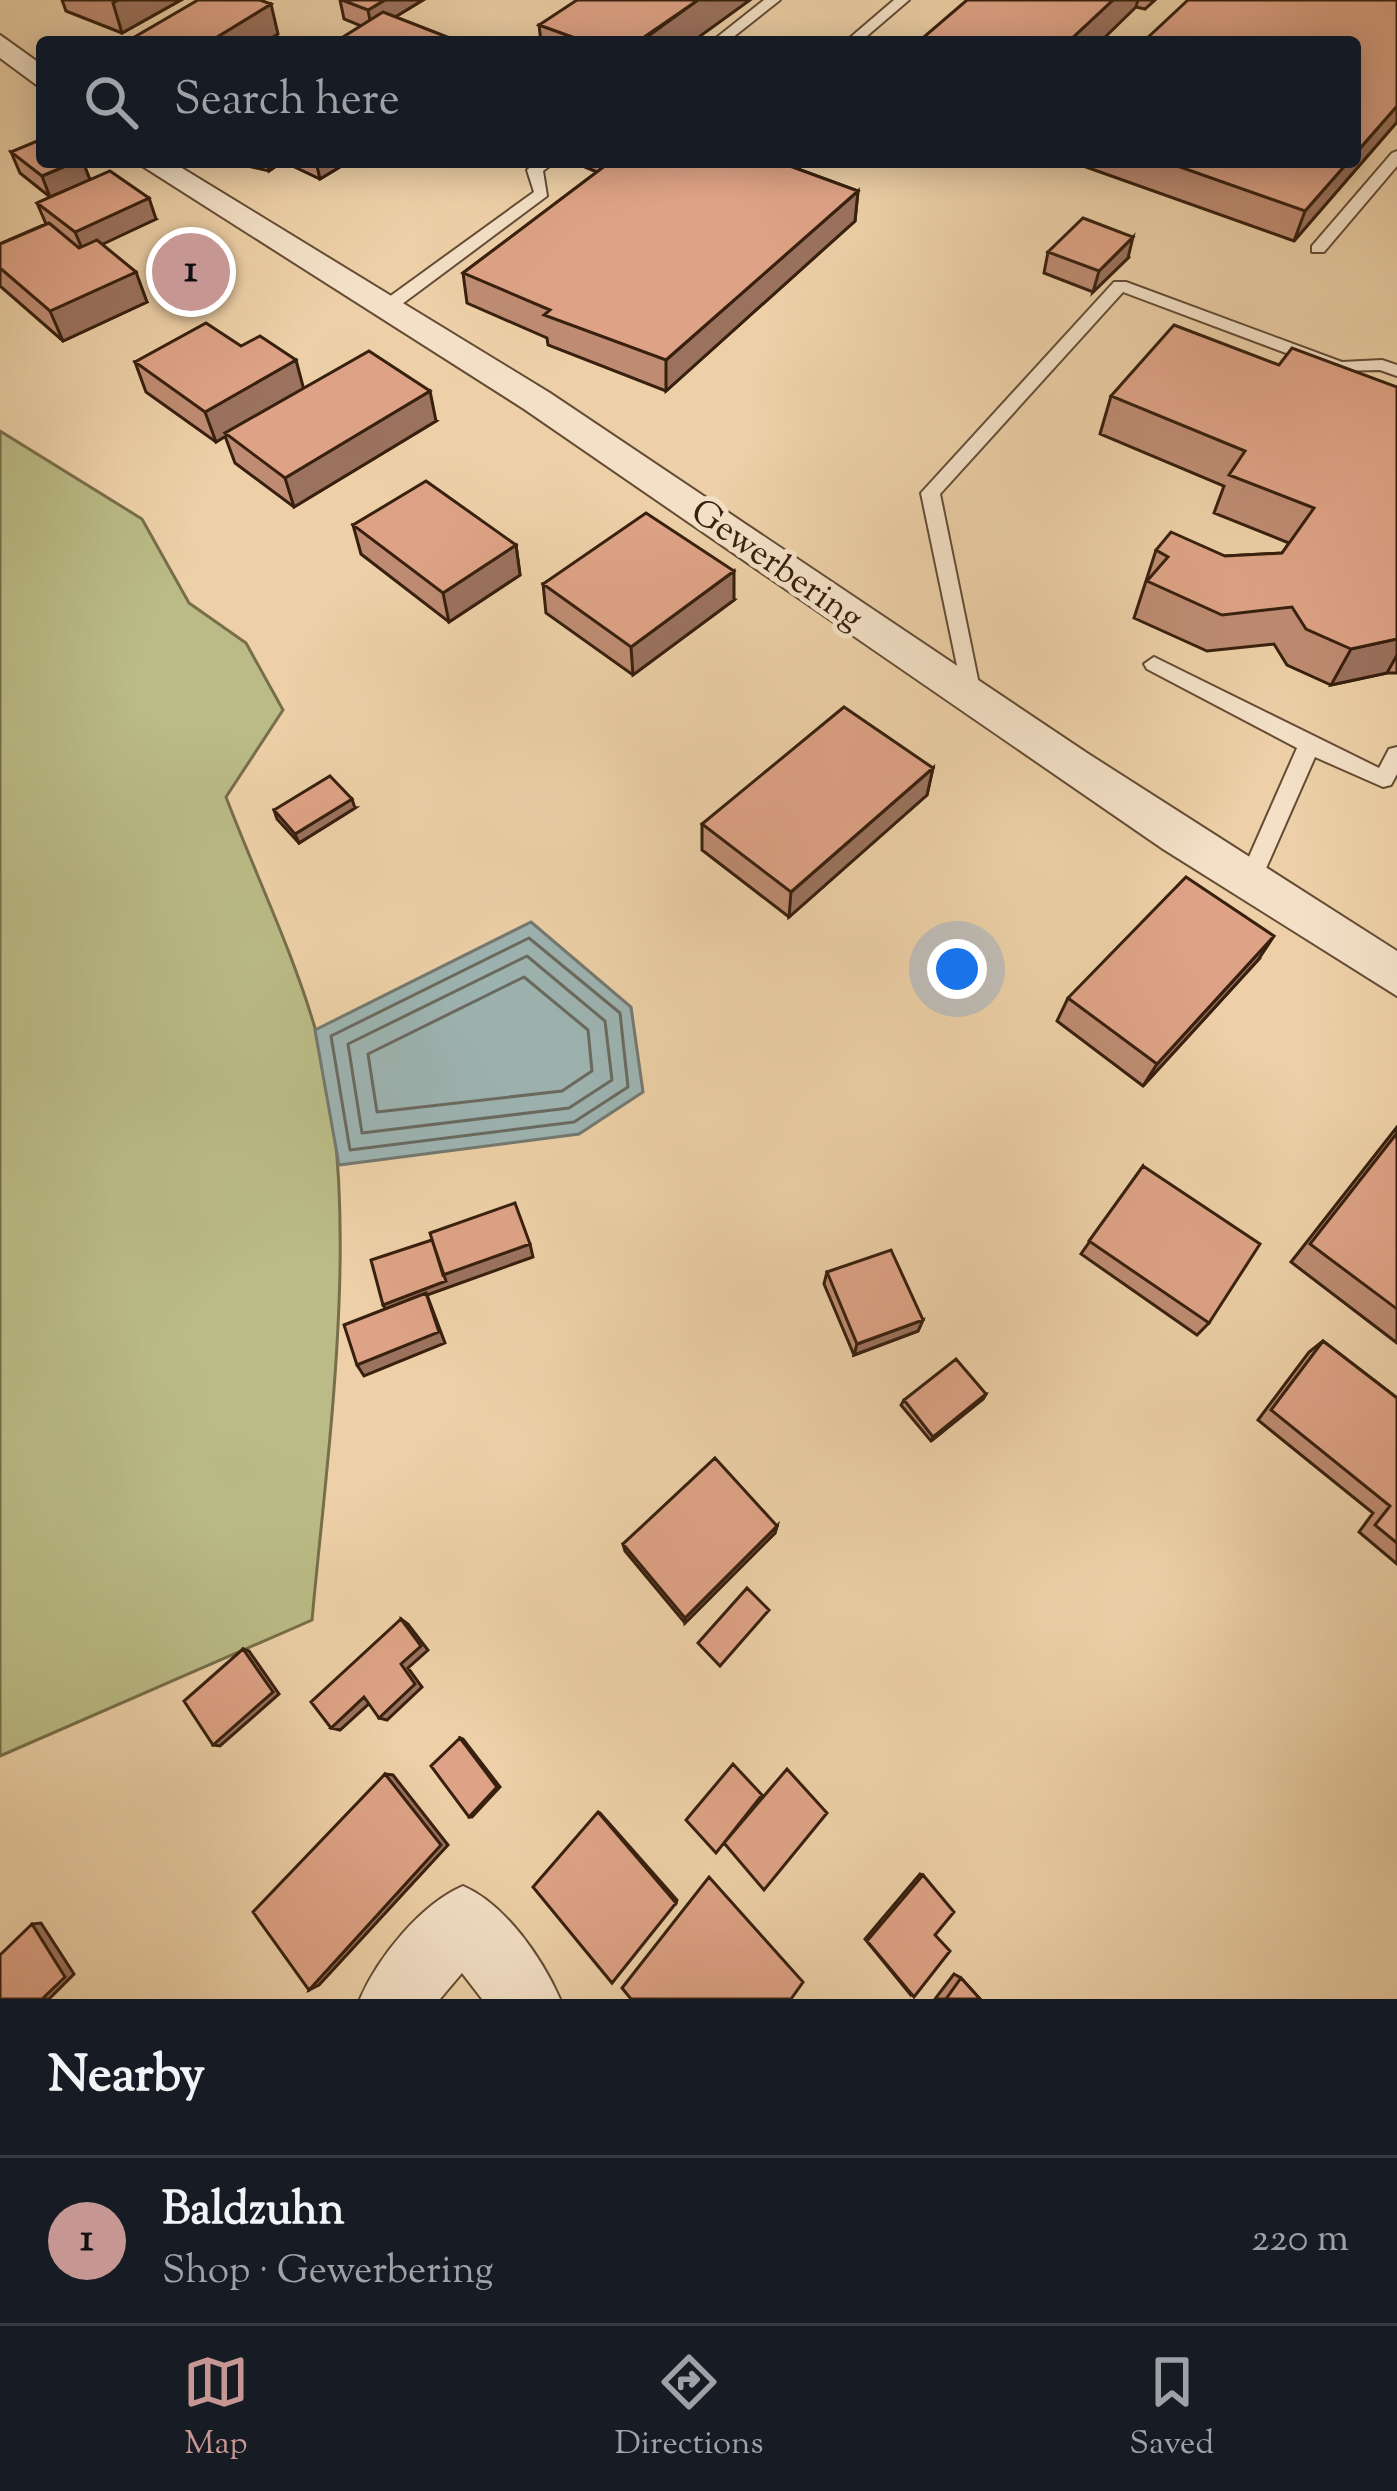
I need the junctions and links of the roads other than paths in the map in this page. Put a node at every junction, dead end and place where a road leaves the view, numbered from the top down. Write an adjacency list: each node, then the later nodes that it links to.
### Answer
1 (773, 0): 3 (lane)
2 (902, 0): 4 (lane)
3 (726, 36)
4 (859, 36)
5 (0, 43): 6 (street)
6 (36, 75)
7 (1397, 156): 10 (lane)
8 (161, 168): 11 (street, Gewerbering)
9 (538, 168): 11 (lane)
10 (1318, 249)
11 (384, 309): 14 (street, Gewerbering)
12 (1397, 371): 14 (lane)
13 (1154, 664): 15 (lane)
14 (972, 699): 17 (street, Gewerbering)
15 (1309, 745): 16 (lane); 17 (lane)
16 (1397, 755)
17 (1248, 884): 18 (street, Gewerbering)
18 (1397, 976)
19 (395, 1999): 20 (street)
20 (525, 1999)

